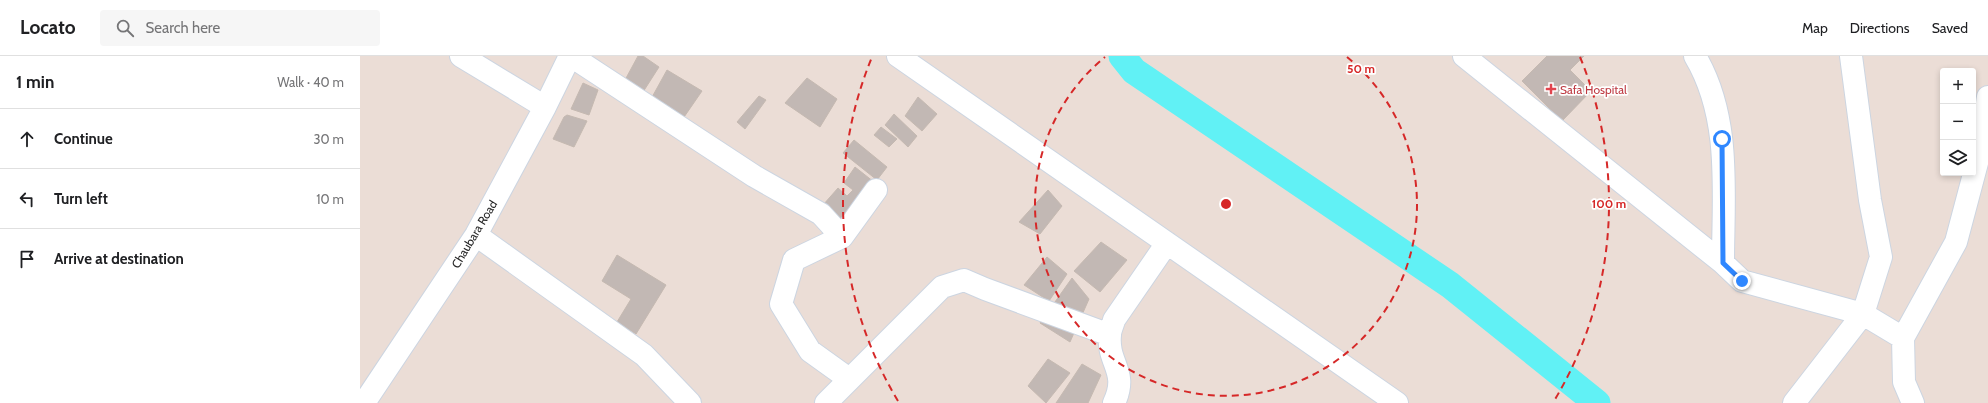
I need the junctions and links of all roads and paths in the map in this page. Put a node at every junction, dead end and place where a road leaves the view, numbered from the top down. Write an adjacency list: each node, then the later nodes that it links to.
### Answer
1 (461, 56): 8 (street)
2 (571, 56): 8 (street, Chaubara Road); 11 (street)
3 (898, 56): 12 (street)
4 (1464, 56): 13 (street)
5 (1695, 56): 13 (street)
6 (1851, 56): 14 (street)
7 (1988, 97): 16 (street)
8 (545, 107): 10 (street, Chaubara Road)
9 (876, 190): 11 (street)
10 (476, 235): 18 (street, Chaubara Road); 19 (street)
11 (842, 237): 17 (street)
12 (1167, 243): 15 (street); 22 (street)
13 (1723, 263): 14 (street)
14 (1863, 314): 16 (street); 23 (street)
15 (1110, 335): 17 (street); 21 (street)
16 (1903, 338): 24 (street)
17 (849, 379): 20 (street)
18 (364, 403)
19 (690, 403)
20 (826, 403)
21 (1114, 403)
22 (1397, 403)
23 (1794, 403)
24 (1913, 403)

